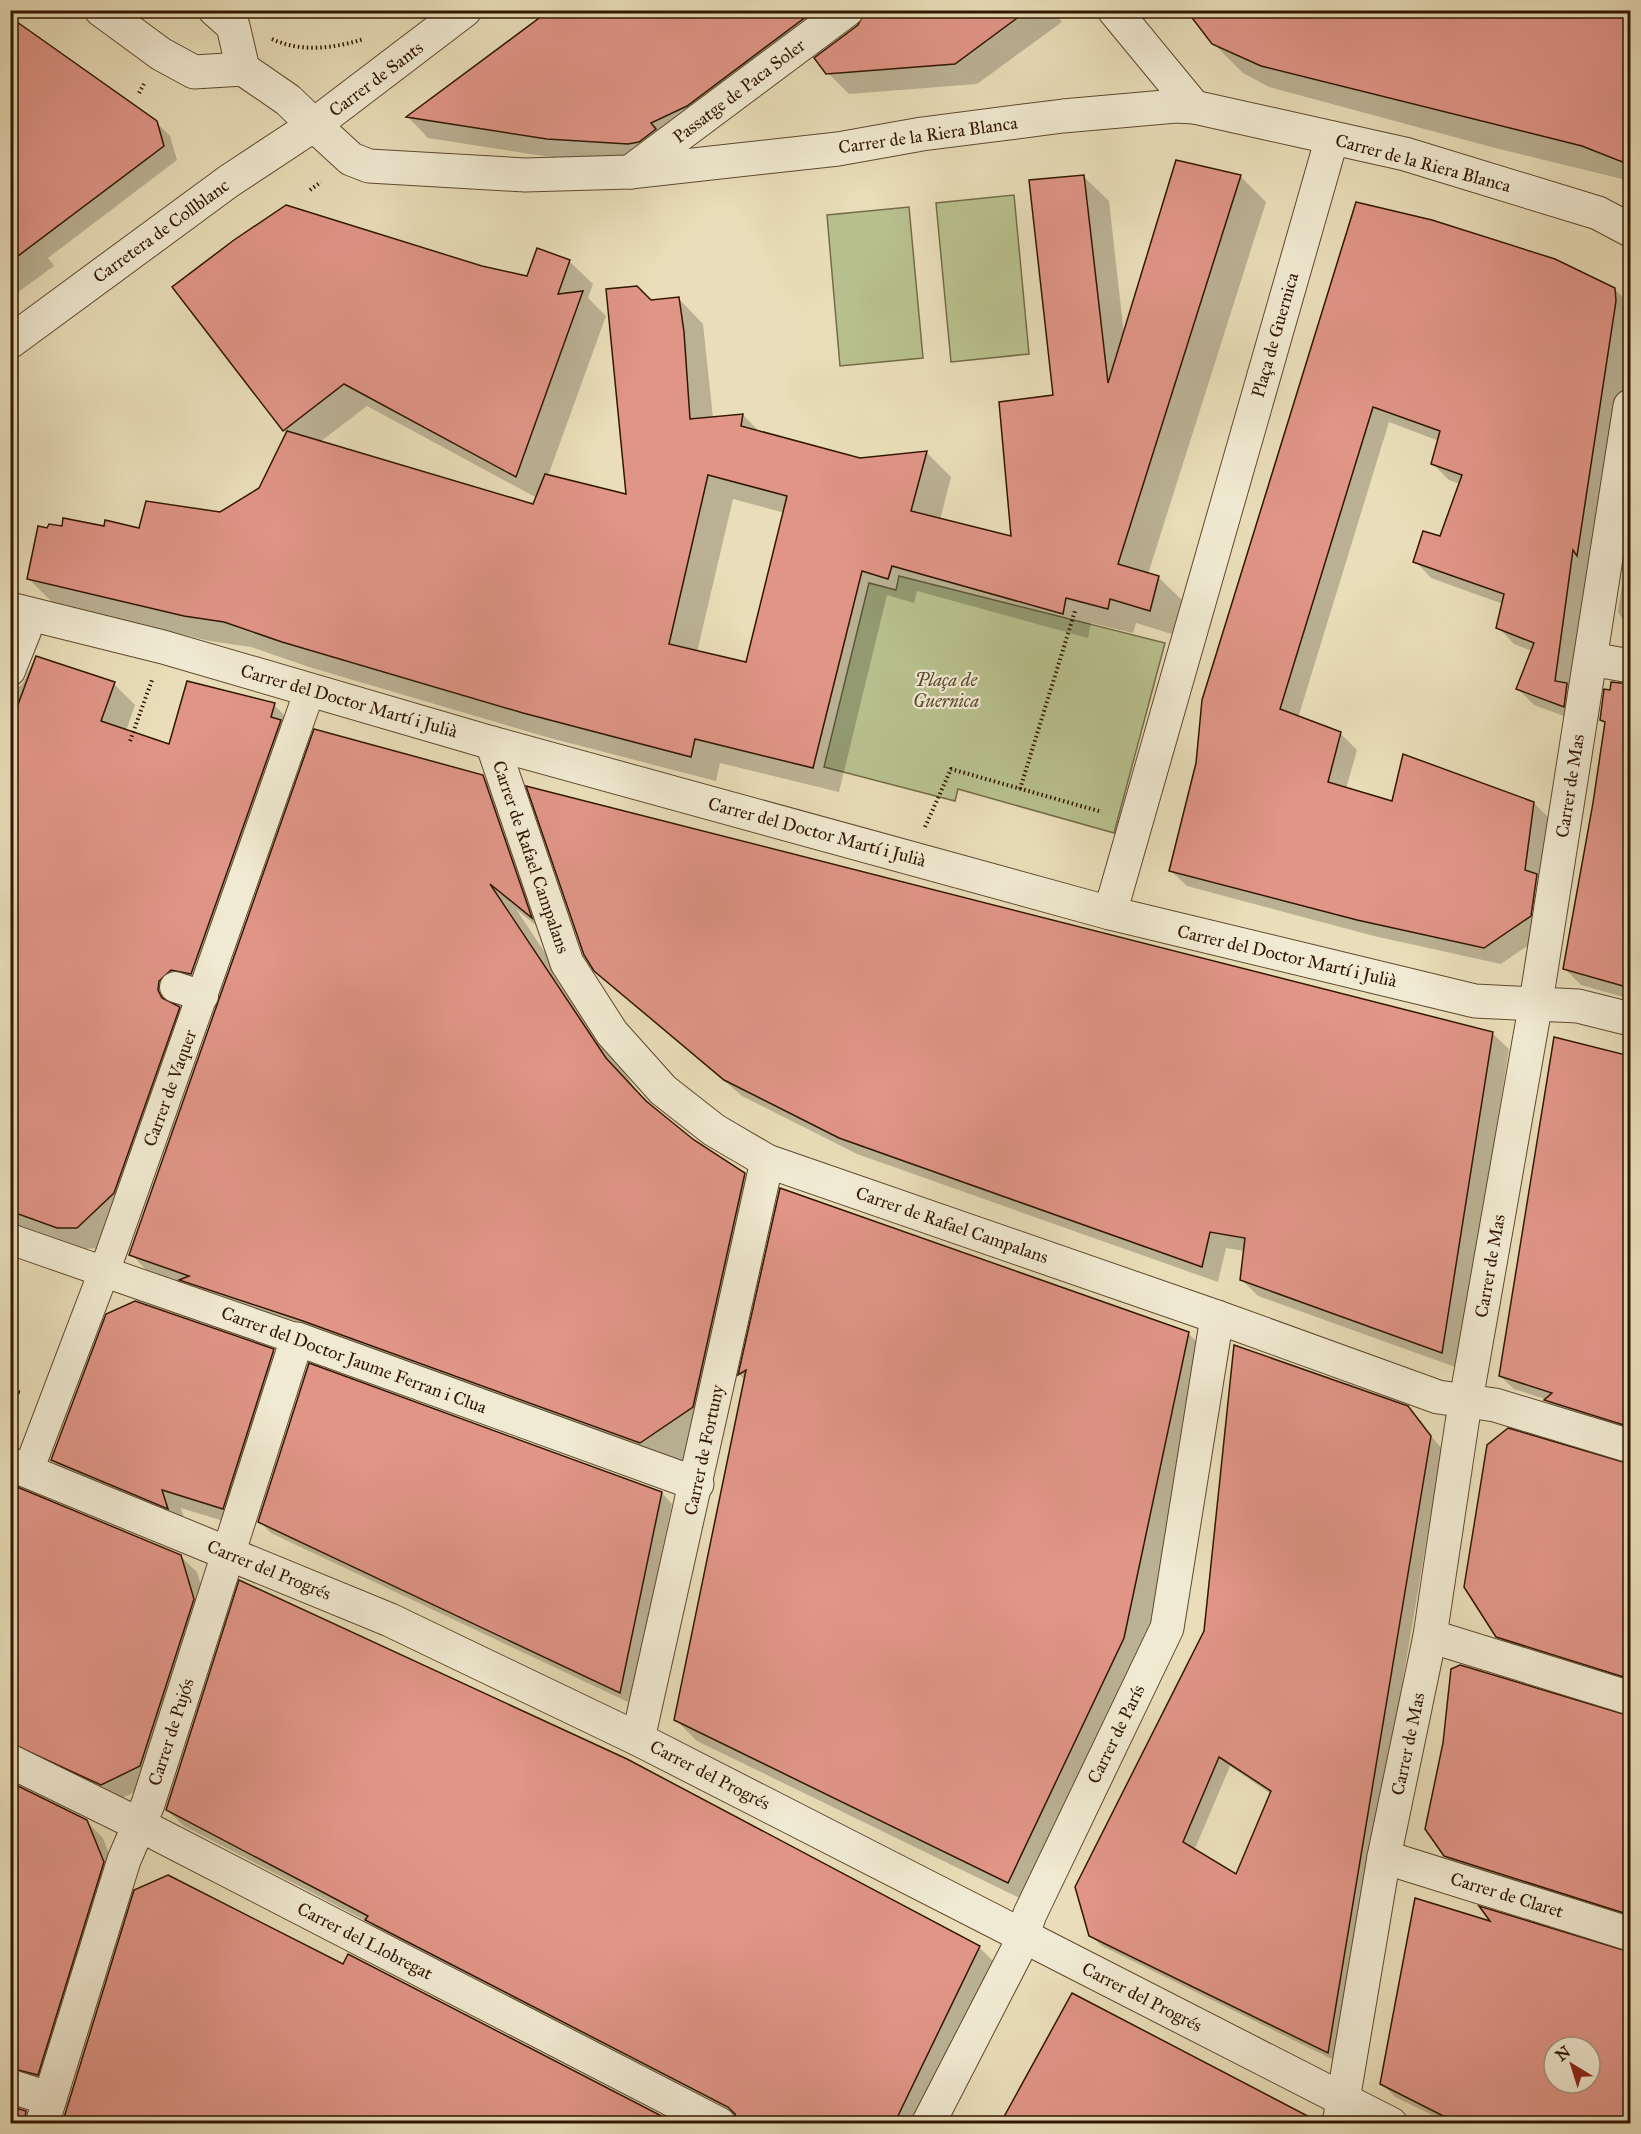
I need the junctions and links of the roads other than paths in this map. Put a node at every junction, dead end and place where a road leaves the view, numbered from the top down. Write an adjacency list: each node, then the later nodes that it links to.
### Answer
1 (101, 10): 6 (street)
2 (215, 10): 6 (street)
3 (465, 10): 8 (street, Carrer de Sants)
4 (847, 10): 10 (street, Passatge de Paca Soler)
5 (1114, 10): 7 (street)
6 (243, 69): 8 (street, Carrer de la Riera Blanca)
7 (1194, 107): 9 (street, Carrer de la Riera Blanca); 10 (street, Carrer de la Riera Blanca)
8 (314, 125): 10 (street, Carrer de la Riera Blanca); 12 (street, Carretera de Collblanc)
9 (1332, 138): 11 (street, Carrer de la Riera Blanca); 20 (street, Plaça de Guernica)
10 (630, 172)
11 (1630, 230)
12 (10, 342)
13 (1630, 406): 15 (street, Carrer de Mas)
14 (18, 620): 17 (street); 19 (street, Carrer del Doctor Martí i Julià)
15 (1591, 658): 16 (street); 23 (street, Carrer de Mas)
16 (1630, 666)
17 (10, 670)
18 (306, 702): 22 (street, Carrer de Vaquer)
19 (492, 743): 20 (street, Carrer del Doctor Martí i Julià); 25 (street, Carrer de Rafael Campalans)
20 (1110, 913): 23 (street, Carrer del Doctor Martí i Julià)
21 (175, 987): 22 (street)
22 (203, 996): 27 (street, Carrer de Vaquer)
23 (1536, 1002): 24 (street, Carrer del Doctor Martí i Julià); 30 (street, Carrer de Mas)
24 (1630, 1019)
25 (767, 1161): 28 (street, Carrer de Rafael Campalans); 33 (street, Carrer de Fortuny)
26 (10, 1239): 27 (street, Carrer del Doctor Jaume Ferran i Clua)
27 (104, 1272): 29 (street, Carrer del Doctor Jaume Ferran i Clua); 32 (street, Carrer de Vaquer)
28 (1217, 1317): 30 (street, Carrer de Rafael Campalans); 42 (street, Carrer de París)
29 (297, 1339): 33 (street, Carrer del Doctor Jaume Ferran i Clua); 34 (street, Carrer de Pujós)
30 (1466, 1401): 31 (street, Carrer de Rafael Campalans); 35 (street, Carrer de Mas)
31 (1630, 1446)
32 (19, 1468): 34 (street, Carrer del Progrés)
33 (697, 1484): 37 (street, Carrer de Fortuny)
34 (229, 1554): 37 (street, Carrer del Progrés); 39 (street, Carrer de Pujós)
35 (1430, 1636): 36 (street); 40 (street, Carrer de Mas)
36 (1630, 1698)
37 (638, 1739): 42 (street, Carrer del Progrés)
38 (10, 1761): 39 (street, Carrer del Llobregat)
39 (138, 1824): 44 (street, Carrer de Pujós); 46 (street, Carrer del Llobregat)
40 (1384, 1857): 41 (street, Carrer de Claret); 45 (street, Carrer de Mas)
41 (1630, 1934)
42 (1022, 1935): 45 (street, Carrer del Progrés); 47 (street, Carrer de París)
43 (10, 2086): 44 (street)
44 (46, 2111)
45 (1341, 2111): 48 (street, Carrer del Progrés)
46 (719, 2124)
47 (928, 2124)
48 (1391, 2124)

